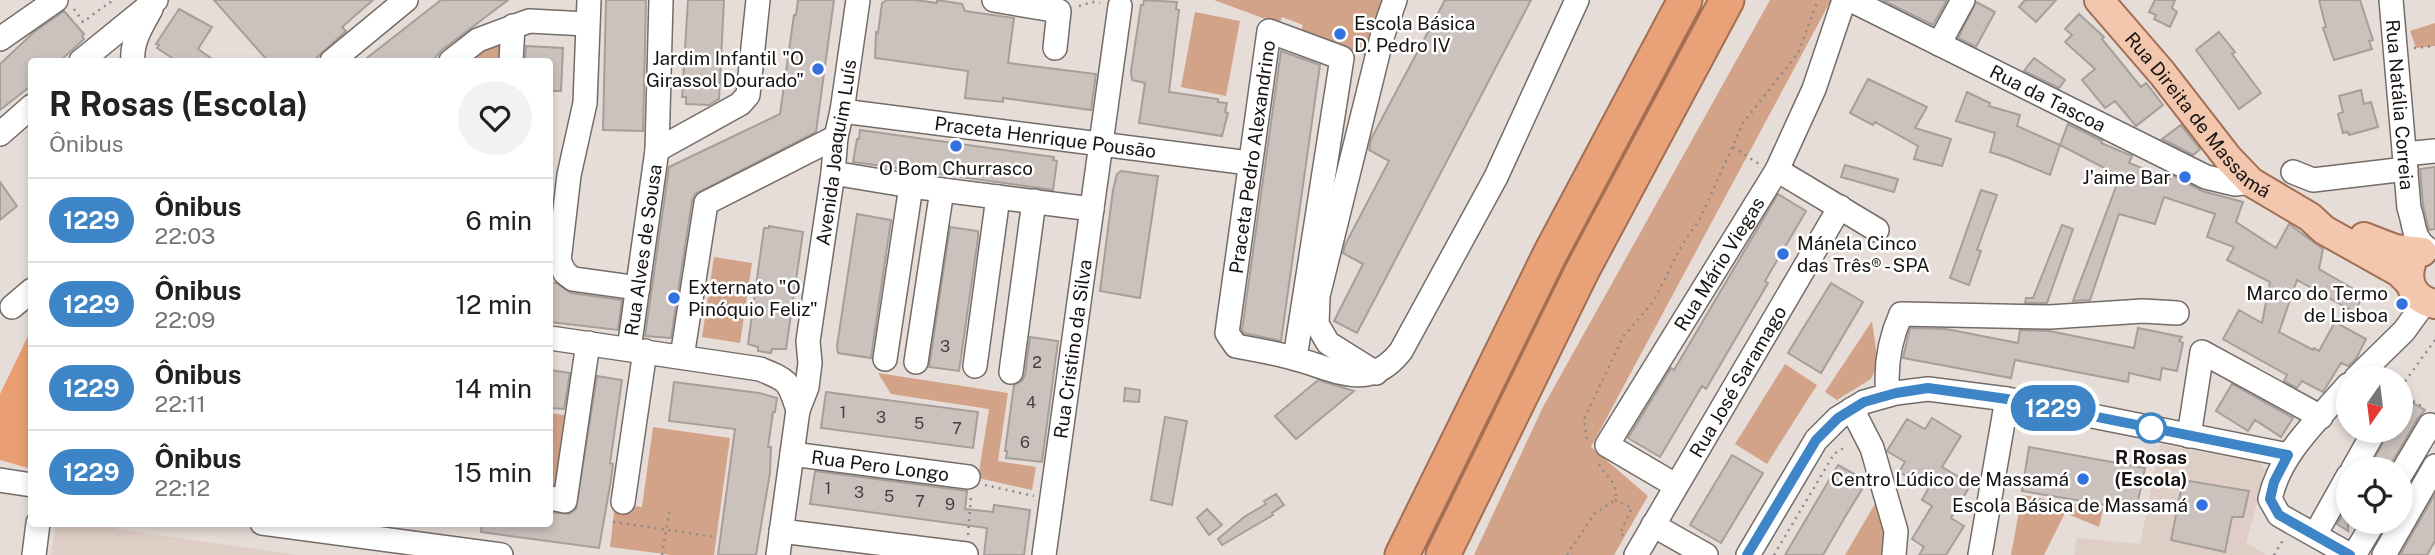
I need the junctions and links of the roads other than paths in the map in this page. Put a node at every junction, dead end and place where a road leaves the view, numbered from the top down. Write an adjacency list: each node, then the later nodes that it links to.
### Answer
1 (56, 0): 21 (street)
2 (156, 0): 24 (street); 25 (street)
3 (406, 0): 26 (street)
4 (589, 0): 19 (street)
5 (661, 0): 35 (street, Rua Alves de Sousa)
6 (758, 0): 35 (street, Rua Alves de Sousa)
7 (858, 0): 30 (street, Avenida Joaquim Luís)
8 (994, 0): 23 (street)
9 (1395, 0): 73 (street)
10 (1577, 0): 73 (street)
11 (1685, 0): 107 (highway)
12 (1727, 0): 108 (highway)
13 (1844, 0): 39 (street, Rua Mário Viegas)
14 (1851, 0): 22 (street, Rua da Tascoa)
15 (1962, 0): 22 (street)
16 (2391, 0): 37 (street, Rua Natália Correia)
17 (2103, 2): 42 (main road, Rua Direita de Massamá)
18 (1120, 6): 34 (street, Rua Cristino da Silva)
19 (587, 24): 20 (street); 54 (street)
20 (513, 26): 27 (street); 28 (street)
21 (0, 39)
22 (1939, 44): 42 (street, Rua da Tascoa)
23 (1055, 48)
24 (85, 58)
25 (132, 58)
26 (336, 58)
27 (455, 58)
28 (511, 58)
29 (28, 110): 32 (street)
30 (842, 111): 33 (street, Avenida Joaquim Luís); 34 (street, Praceta Henrique Pousão)
31 (28, 116): 32 (street)
32 (0, 134)
33 (836, 137): 41 (street, Avenida Joaquim Luís); 65 (street)
34 (1101, 144): 38 (street, Praceta Henrique Pousão); 49 (street, Rua Cristino da Silva)
35 (657, 150): 54 (street, Rua Alves de Sousa)
36 (2435, 151): 37 (street)
37 (2406, 162): 40 (street); 48 (street, Rua Natália Correia)
38 (1250, 163): 66 (street, Praceta Pedro Alexandrino); 66 (street, Praceta Pedro Alexandrino)
39 (1775, 172): 47 (street); 89 (street, Rua Mário Viegas)
40 (2294, 172)
41 (833, 173): 43 (street); 62 (street, Avenida Joaquim Luís)
42 (2251, 182): 50 (main road, Rua Direita de Massamá)
43 (911, 186): 44 (street); 67 (street)
44 (942, 190): 45 (street); 68 (street)
45 (998, 197): 46 (street); 58 (street)
46 (1034, 201): 49 (street); 59 (street)
47 (1840, 207): 51 (street); 89 (street, Rua José Saramago)
48 (2409, 208): 52 (street, Rua Natália Correia); 53 (street, Rua Natália Correia)
49 (1092, 209): 106 (street, Rua Cristino da Silva)
50 (2309, 217): 52 (main road, Rua Direita de Massamá); 56 (main road, Rua Direita de Massamá)
51 (1877, 230)
52 (2376, 243): 53 (main road, Rua Direita de Massamá)
53 (2428, 249): 56 (main road)
54 (638, 288): 64 (street, Rua Alves de Sousa)
55 (28, 293): 57 (street)
56 (2423, 296): 70 (street)
57 (12, 307)
58 (983, 307): 59 (street); 69 (street)
59 (1019, 312): 72 (street)
60 (2177, 313): 74 (street)
61 (553, 338): 63 (street)
62 (808, 341): 71 (street); 78 (street, Avenida Joaquim Luís)
63 (588, 343): 64 (street); 91 (street)
64 (637, 350): 65 (street); 92 (street, Rua Alves de Sousa)
65 (682, 357): 71 (street)
66 (1295, 358): 73 (street)
67 (886, 359)
68 (916, 362)
69 (975, 366)
70 (2368, 366)
71 (760, 369): 78 (street)
72 (1010, 372)
73 (1376, 373)
74 (1888, 395): 75 (street); 77 (street)
75 (2007, 399): 81 (street); 112 (street)
76 (2336, 399): 79 (street)
77 (1852, 409): 110 (street); 111 (street)
78 (798, 410): 82 (street, Avenida Joaquim Luís)
79 (2321, 417): 81 (street); 83 (street)
80 (2435, 428): 84 (street)
81 (2189, 436): 83 (street)
82 (792, 454): 87 (street, Rua Pero Longo); 96 (street, Avenida Joaquim Luís)
83 (2288, 455): 98 (street)
84 (2411, 457)
85 (2435, 466): 114 (street)
86 (0, 480): 88 (street)
87 (970, 480)
88 (28, 484)
89 (1675, 485): 93 (street, Rua José Saramago)
90 (2336, 498): 98 (street)
91 (553, 499)
92 (618, 512)
93 (1653, 525): 100 (street, Rua José Saramago); 109 (street)
94 (38, 527): 103 (street)
95 (294, 527): 99 (street)
96 (781, 531): 102 (street); 105 (street, Avenida Joaquim Luís)
97 (2366, 534): 113 (street)
98 (2315, 535): 113 (street)
99 (397, 540): 101 (street)
100 (1632, 547)
101 (457, 553): 104 (street)
102 (966, 554)
103 (34, 555)
104 (501, 555)
105 (778, 555)
106 (1044, 555)
107 (1402, 555)
108 (1443, 555)
109 (1706, 555)
110 (1748, 555)
111 (1894, 555)
112 (1980, 555)
113 (2352, 555)
114 (2384, 555)

